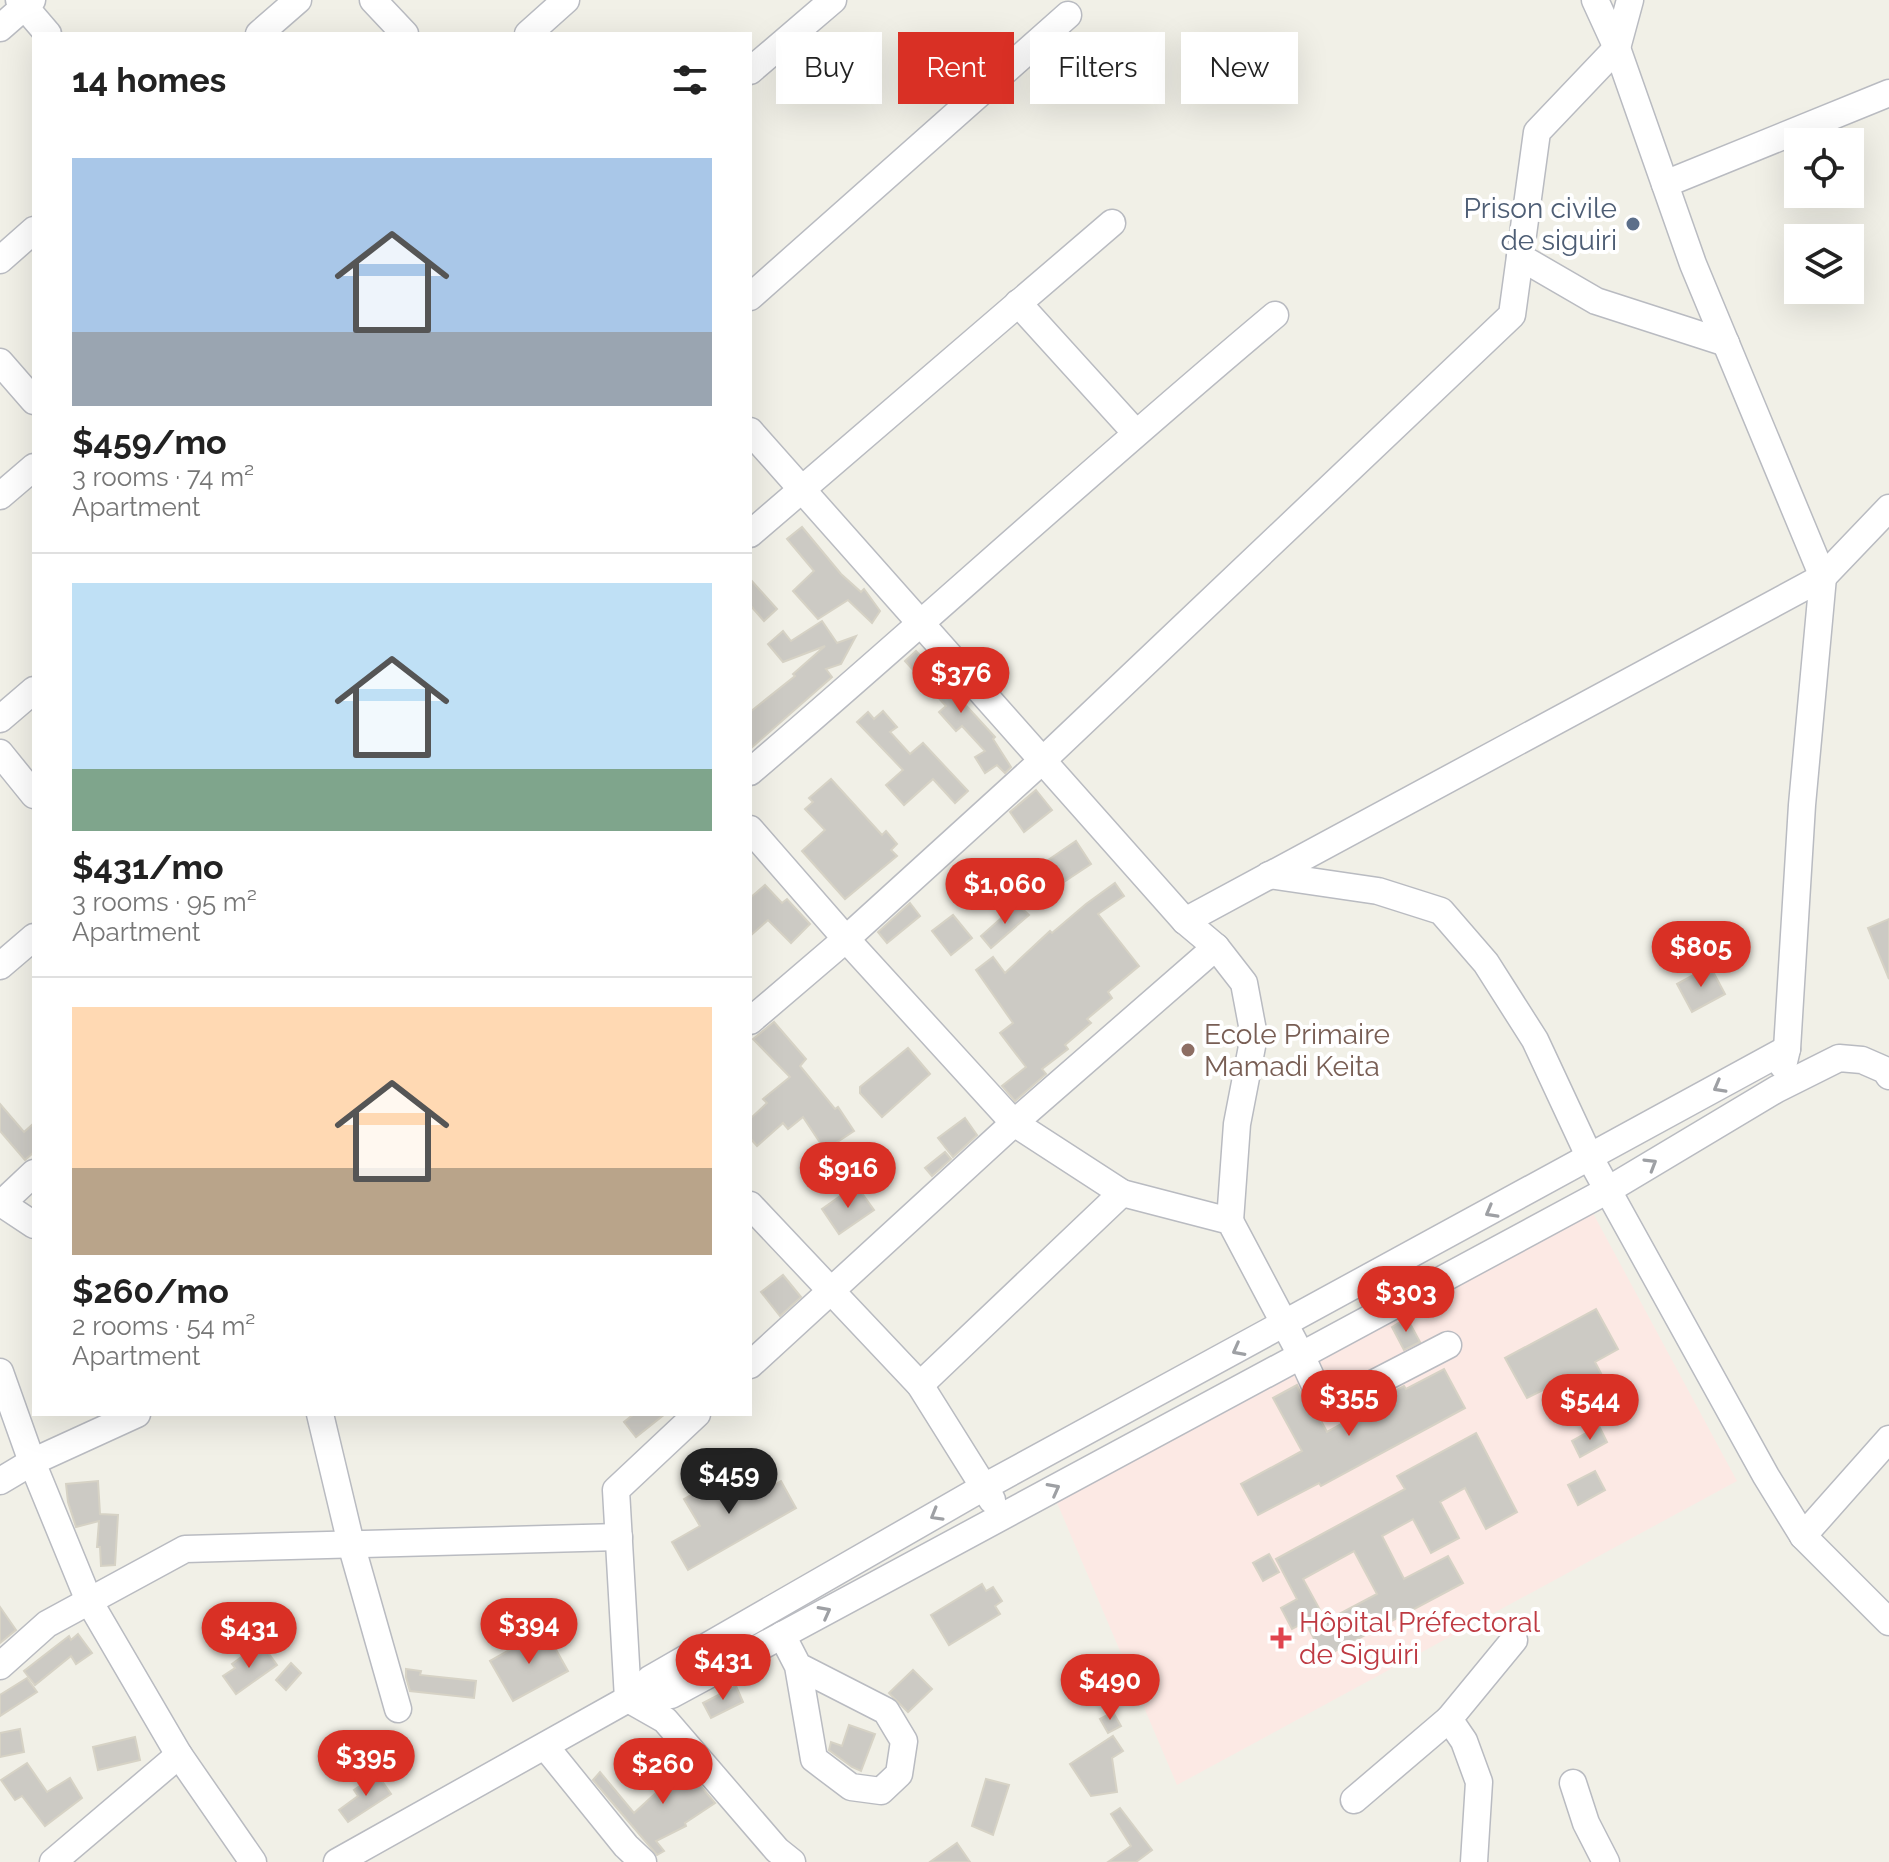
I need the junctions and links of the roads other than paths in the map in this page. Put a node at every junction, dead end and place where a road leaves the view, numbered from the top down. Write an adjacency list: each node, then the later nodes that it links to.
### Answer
1 (298, 0): 11 (street)
2 (373, 0): 12 (street)
3 (566, 0): 13 (street)
4 (833, 0): 15 (street)
5 (1595, 0): 14 (street)
6 (1630, 0): 14 (street)
7 (25, 2): 9 (street); 10 (street)
8 (1068, 15): 22 (street)
9 (0, 28)
10 (47, 32)
11 (261, 32)
12 (403, 32)
13 (530, 32)
14 (1617, 48): 17 (street); 20 (street)
15 (752, 69)
16 (1889, 93): 17 (street)
17 (1665, 184): 25 (street)
18 (1112, 223): 23 (street)
19 (32, 232): 21 (street)
20 (1520, 257): 25 (street); 40 (street)
21 (0, 260)
22 (752, 295)
23 (1018, 303): 28 (street); 31 (street)
24 (1275, 315): 28 (street)
25 (1726, 343): 35 (street)
26 (0, 362): 27 (street)
27 (32, 399)
28 (1135, 432): 36 (street)
29 (752, 433): 31 (street)
30 (32, 469): 32 (street)
31 (802, 488): 34 (street); 36 (street)
32 (0, 496)
33 (1889, 508): 35 (street)
34 (752, 532)
35 (1823, 577): 44 (street); 51 (street)
36 (923, 624): 40 (street); 41 (street)
37 (32, 692): 38 (street)
38 (0, 719)
39 (0, 753): 42 (street)
40 (1043, 760): 45 (street); 47 (street)
41 (752, 770)
42 (32, 793)
43 (752, 831): 47 (street)
44 (1269, 875): 45 (street); 55 (street)
45 (1185, 921): 48 (street)
46 (32, 939): 49 (street)
47 (846, 939): 50 (street); 54 (street)
48 (1216, 947): 54 (street); 61 (street)
49 (0, 966)
50 (752, 1019)
51 (1787, 1049): 53 (street); 55 (street, one-way to 55)
52 (1889, 1076): 53 (street)
53 (1777, 1089): 57 (street, one-way to 53)
54 (1014, 1123): 58 (street); 63 (street)
55 (1590, 1158): 57 (street); 64 (street, one-way to 64)
56 (32, 1175): 59 (street)
57 (1608, 1190): 66 (street); 78 (street)
58 (1122, 1193): 61 (street); 69 (street)
59 (1, 1204): 62 (street)
60 (752, 1207): 63 (street)
61 (1230, 1221): 64 (street)
62 (32, 1224)
63 (829, 1291): 67 (street); 69 (street)
64 (1284, 1325): 66 (street); 76 (street, one-way to 76)
65 (1448, 1345): 66 (street)
66 (1301, 1355): 77 (street, one-way to 66)
67 (752, 1363)
68 (0, 1372): 74 (street)
69 (920, 1385): 76 (street)
70 (133, 1416): 74 (street)
71 (320, 1416): 80 (street)
72 (695, 1416): 79 (street)
73 (1889, 1439): 78 (street)
74 (32, 1462): 75 (street); 81 (street)
75 (0, 1481)
76 (984, 1487): 77 (street); 87 (street, one-way to 87)
77 (1002, 1517): 83 (street, one-way to 77)
78 (1803, 1536): 82 (street)
79 (619, 1537): 80 (street); 87 (street)
80 (351, 1544): 81 (street); 88 (street)
81 (89, 1601): 85 (street); 91 (street)
82 (1889, 1622)
83 (782, 1635): 86 (street); 87 (street)
84 (1514, 1640): 89 (street)
85 (0, 1666)
86 (798, 1666): 86 (street)
87 (628, 1699): 90 (street); 95 (street)
88 (398, 1709)
89 (1449, 1719): 93 (street); 99 (street)
90 (545, 1746): 94 (street); 98 (street)
91 (179, 1755): 96 (street); 97 (street)
92 (1573, 1783): 100 (street)
93 (1354, 1800)
94 (628, 1857)
95 (780, 1858)
96 (53, 1862)
97 (253, 1862)
98 (337, 1862)
99 (1474, 1862)
100 (1606, 1862)

